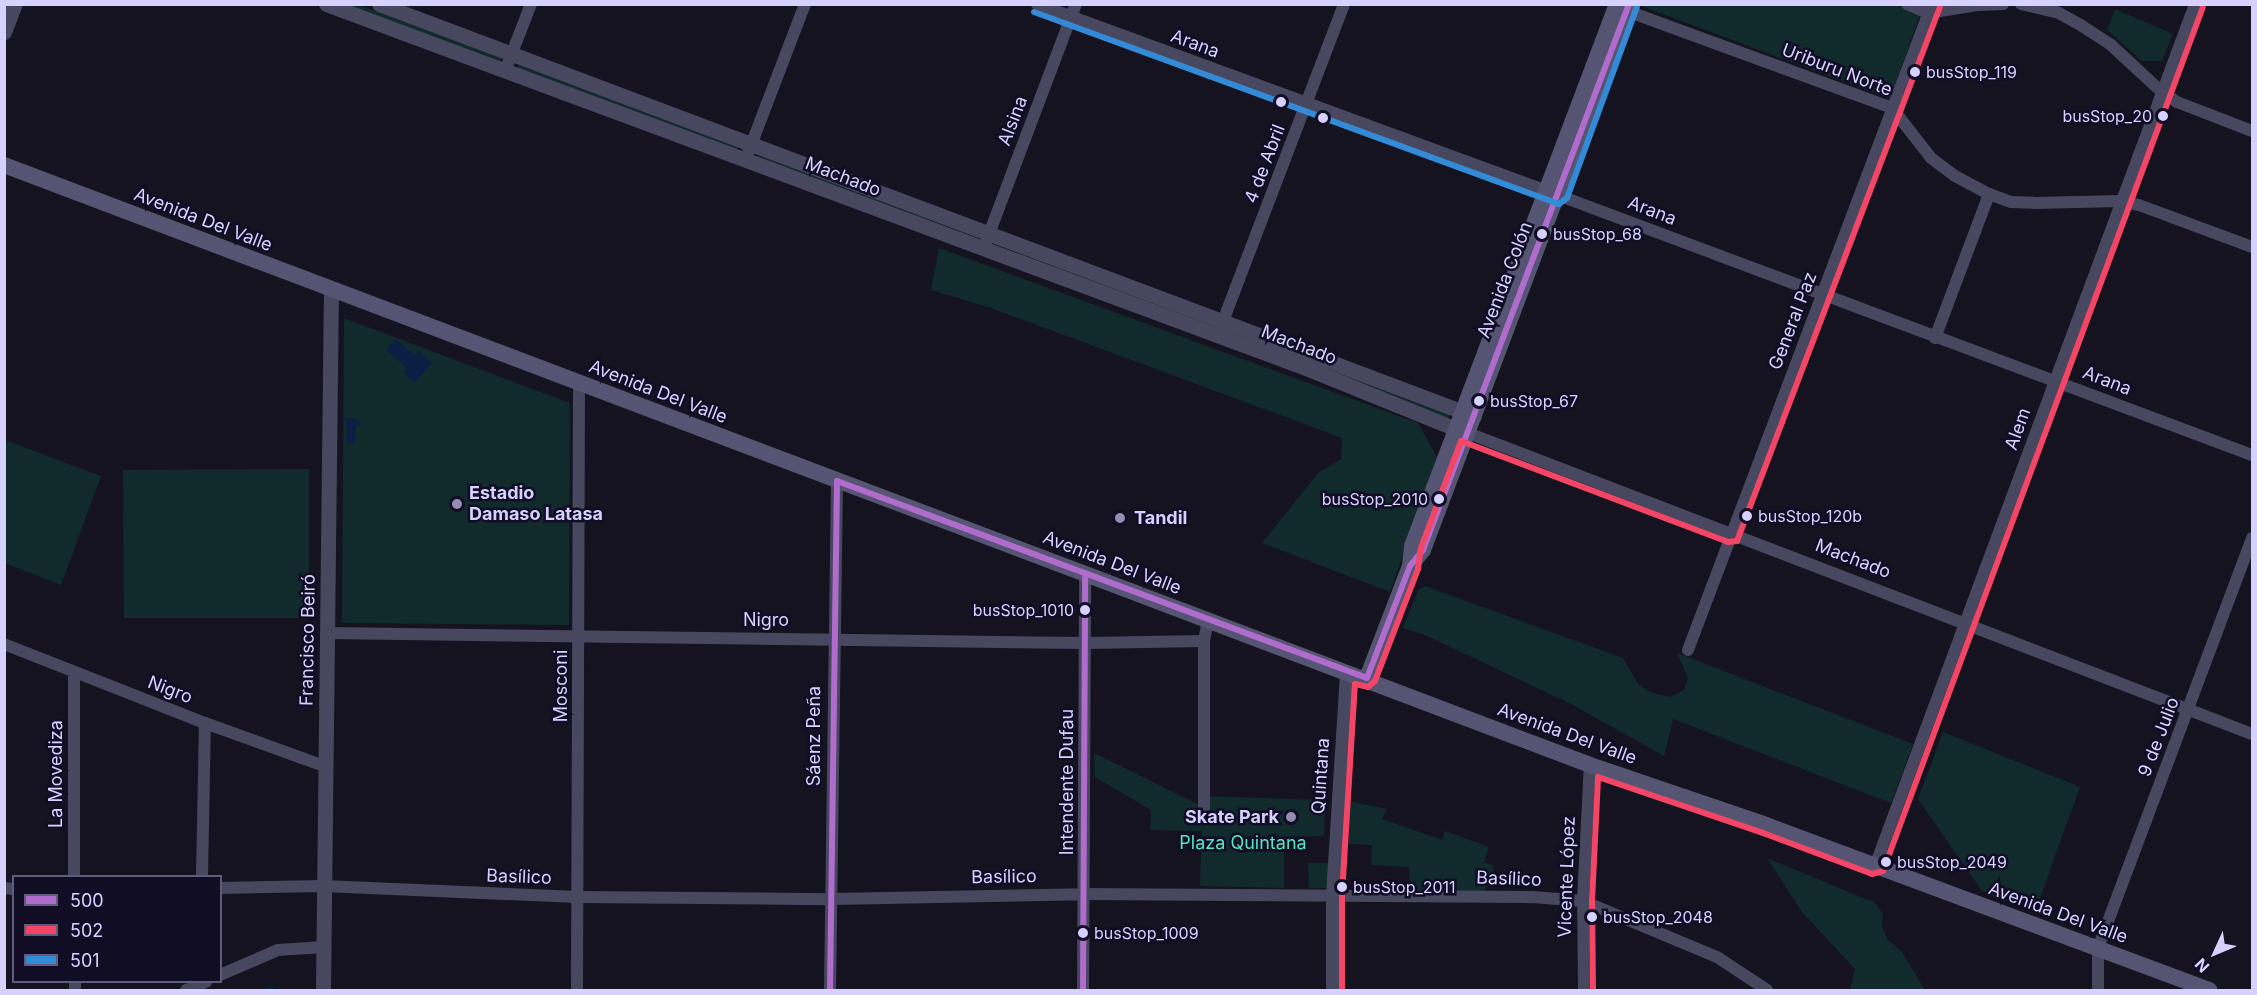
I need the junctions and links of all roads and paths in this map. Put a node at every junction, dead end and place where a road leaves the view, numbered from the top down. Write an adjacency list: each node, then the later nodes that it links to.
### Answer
1 (15, 4): 17 (street)
2 (326, 4): 19 (street, Machado)
3 (379, 4): 18 (street, Machado)
4 (531, 4): 18 (street)
5 (805, 4): 24 (street)
6 (1036, 4): 16 (street, Arana)
7 (1076, 4): 16 (street, Alsina)
8 (1344, 4): 21 (street, 4 de Abril)
9 (1907, 4): 15 (street)
10 (2003, 4): 15 (street)
11 (2021, 4): 14 (street)
12 (2195, 4): 20 (street, Alem)
13 (1625, 7): 22 (street, Uriburu Norte); 27 (main road, Avenida Colón)
14 (2059, 8): 20 (street)
15 (1930, 9): 22 (street, General Paz)
16 (1071, 17): 21 (street, Arana); 30 (street, Alsina)
17 (6, 25)
18 (512, 54): 19 (street); 24 (street, Machado)
19 (505, 71): 25 (street, Machado)
20 (2162, 92): 23 (street); 29 (street, Alem)
21 (1308, 104): 27 (street, Arana); 35 (street, 4 de Abril)
22 (1892, 108): 28 (street, Uriburu Norte); 34 (street, General Paz)
23 (2253, 131)
24 (751, 144): 25 (street); 30 (street, Machado)
25 (745, 161): 32 (street, Machado)
26 (4, 165): 33 (main road, Avenida Del Valle)
27 (1553, 193): 34 (street, Arana); 39 (main road, Avenida Colón)
28 (1989, 194): 29 (street, Uriburu Norte); 36 (street)
29 (2121, 201): 31 (street, Uriburu Norte); 37 (street, Alem)
30 (989, 234): 32 (street, Alsina); 35 (street, Machado)
31 (2253, 246)
32 (984, 250): 35 (street, Machado)
33 (331, 290): 38 (main road, Avenida Del Valle); 48 (street, Francisco Beiró)
34 (1822, 294): 36 (street, Arana); 43 (street, General Paz)
35 (1220, 328): 39 (street, Machado); 40 (street, Machado)
36 (1935, 338): 37 (street, Arana)
37 (2055, 381): 41 (street, Arana); 47 (street, Alem)
38 (579, 383): 42 (main road, Avenida Del Valle); 49 (street, Mosconi)
39 (1468, 414): 40 (main road, Avenida Colón)
40 (1462, 431): 43 (street, Machado); 57 (main road, Avenida Colón)
41 (2253, 455)
42 (837, 481): 45 (main road, Avenida Del Valle); 50 (street, Sáenz Peña)
43 (1731, 534): 47 (street, Machado); 54 (street, General Paz)
44 (2253, 538): 58 (street, 9 de Julio)
45 (1085, 574): 46 (main road, Avenida Del Valle); 52 (street, Intendente Dufau)
46 (1208, 620): 51 (street); 56 (main road, Avenida Del Valle)
47 (1965, 623): 58 (street, Machado); 64 (street, Alem)
48 (328, 633): 49 (street, Nigro); 62 (street, Francisco Beiró)
49 (580, 637): 50 (street, Nigro); 71 (street, Mosconi)
50 (833, 639): 52 (street, Nigro); 72 (street, Sáenz Peña)
51 (1203, 641): 52 (street, Nigro); 63 (street)
52 (1086, 643): 69 (street, Intendente Dufau)
53 (4, 644): 55 (street, Nigro)
54 (1688, 650)
55 (74, 672): 59 (street, Nigro); 65 (street, La Movediza)
56 (1347, 672): 57 (main road, Avenida Del Valle); 70 (street, Quintana)
57 (1367, 678): 61 (main road, Avenida Del Valle)
58 (2188, 710): 60 (street, Machado); 75 (street, 9 de Julio)
59 (205, 723): 62 (street, Nigro); 66 (street)
60 (2253, 734)
61 (1590, 765): 64 (main road, Avenida Del Valle); 73 (street, Vicente López)
62 (324, 766): 67 (street, Francisco Beiró)
63 (1204, 811)
64 (1875, 866): 75 (main road, Avenida Del Valle)
65 (74, 875)
66 (202, 875)
67 (324, 886): 68 (street, Basílico); 71 (street, Basílico); 74 (street, Francisco Beiró)
68 (222, 888)
69 (1084, 894): 70 (street, Basílico); 72 (street, Basílico); 82 (street, Intendente Dufau)
70 (1334, 895): 73 (street, Basílico); 83 (street, Quintana)
71 (578, 897): 72 (street, Basílico); 80 (street, Mosconi)
72 (831, 899): 81 (street, Sáenz Peña)
73 (1583, 901): 84 (street, Vicente López); 85 (street, Basílico)
74 (324, 947): 76 (street); 79 (street, Francisco Beiró)
75 (2098, 948): 86 (street); 87 (main road, Avenida Del Valle)
76 (222, 974)
77 (202, 983): 78 (street)
78 (186, 990)
79 (323, 990)
80 (577, 990)
81 (830, 990)
82 (1083, 990)
83 (1333, 990)
84 (1584, 990)
85 (1767, 990)
86 (2098, 990)
87 (2209, 990)

